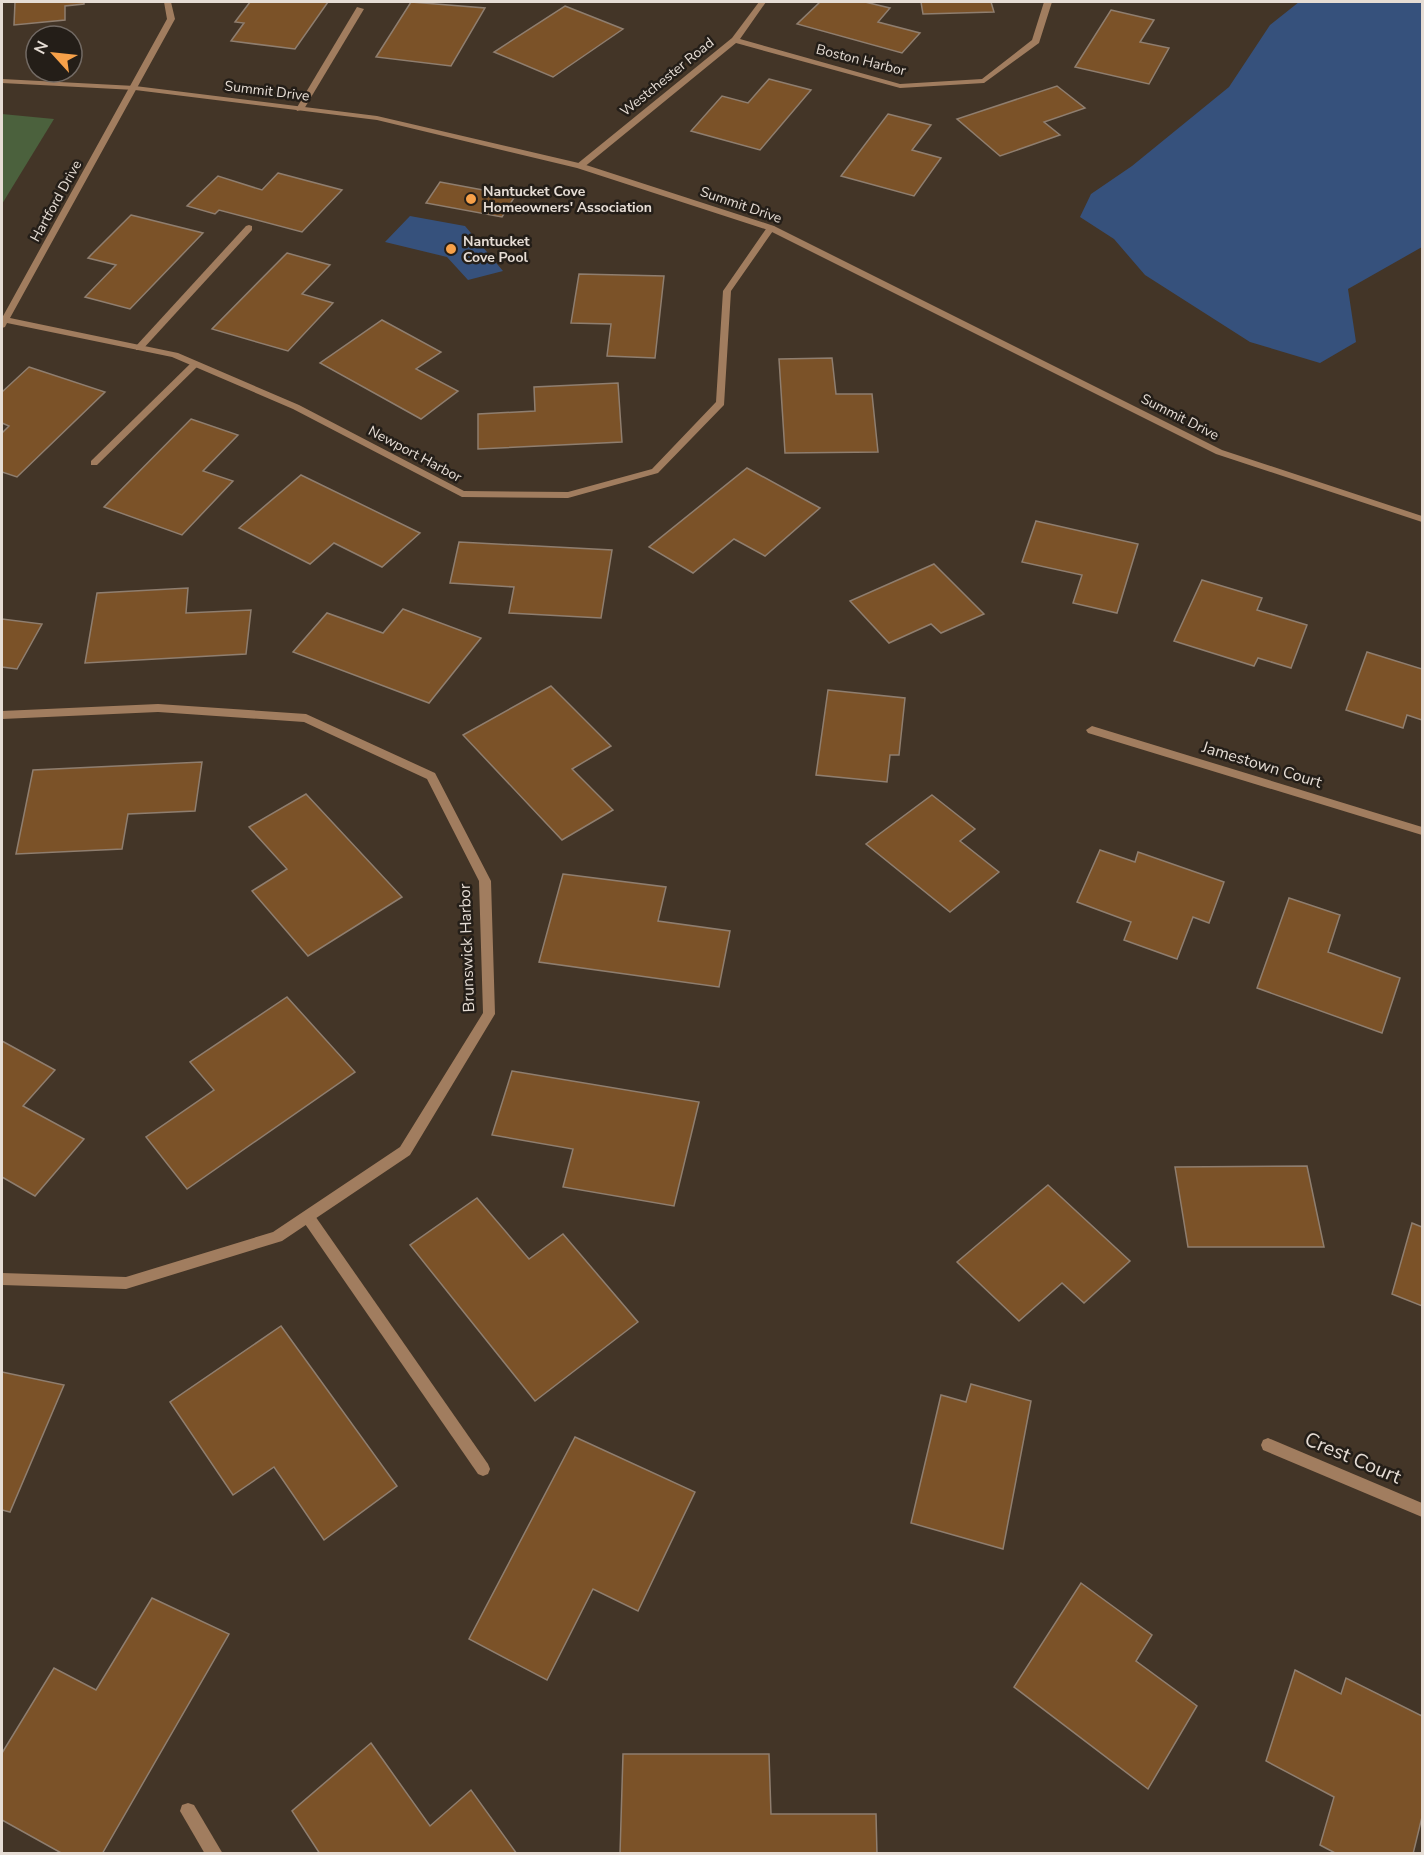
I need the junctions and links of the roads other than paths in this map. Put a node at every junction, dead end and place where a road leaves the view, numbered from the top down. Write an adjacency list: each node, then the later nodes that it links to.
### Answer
1 (167, 2): 7 (street, Hartford Drive)
2 (762, 2): 5 (street, Westchester Road)
3 (1048, 2): 5 (street, Boston Harbor)
4 (360, 9): 8 (street)
5 (735, 40): 9 (street, Westchester Road)
6 (2, 81): 7 (street, Summit Drive)
7 (135, 88): 8 (street, Summit Drive); 12 (street, Hartford Drive)
8 (300, 109): 9 (street, Summit Drive)
9 (580, 166): 11 (street, Summit Drive)
10 (249, 228): 13 (street)
11 (771, 228): 14 (street, Newport Harbor); 16 (street, Summit Drive)
12 (3, 323): 13 (street, Newport Harbor)
13 (139, 348): 14 (street, Newport Harbor)
14 (195, 363): 15 (street)
15 (94, 463)
16 (1422, 519)
17 (2, 715): 20 (street, Brunswick Harbor)
18 (1092, 730): 19 (street, Jamestown Court)
19 (1422, 831)
20 (308, 1217): 21 (street, Brunswick Harbor); 23 (street)
21 (2, 1279)
22 (1268, 1445): 24 (street, Crest Court)
23 (483, 1469)
24 (1422, 1510)
25 (188, 1811): 26 (street)
26 (215, 1854)

